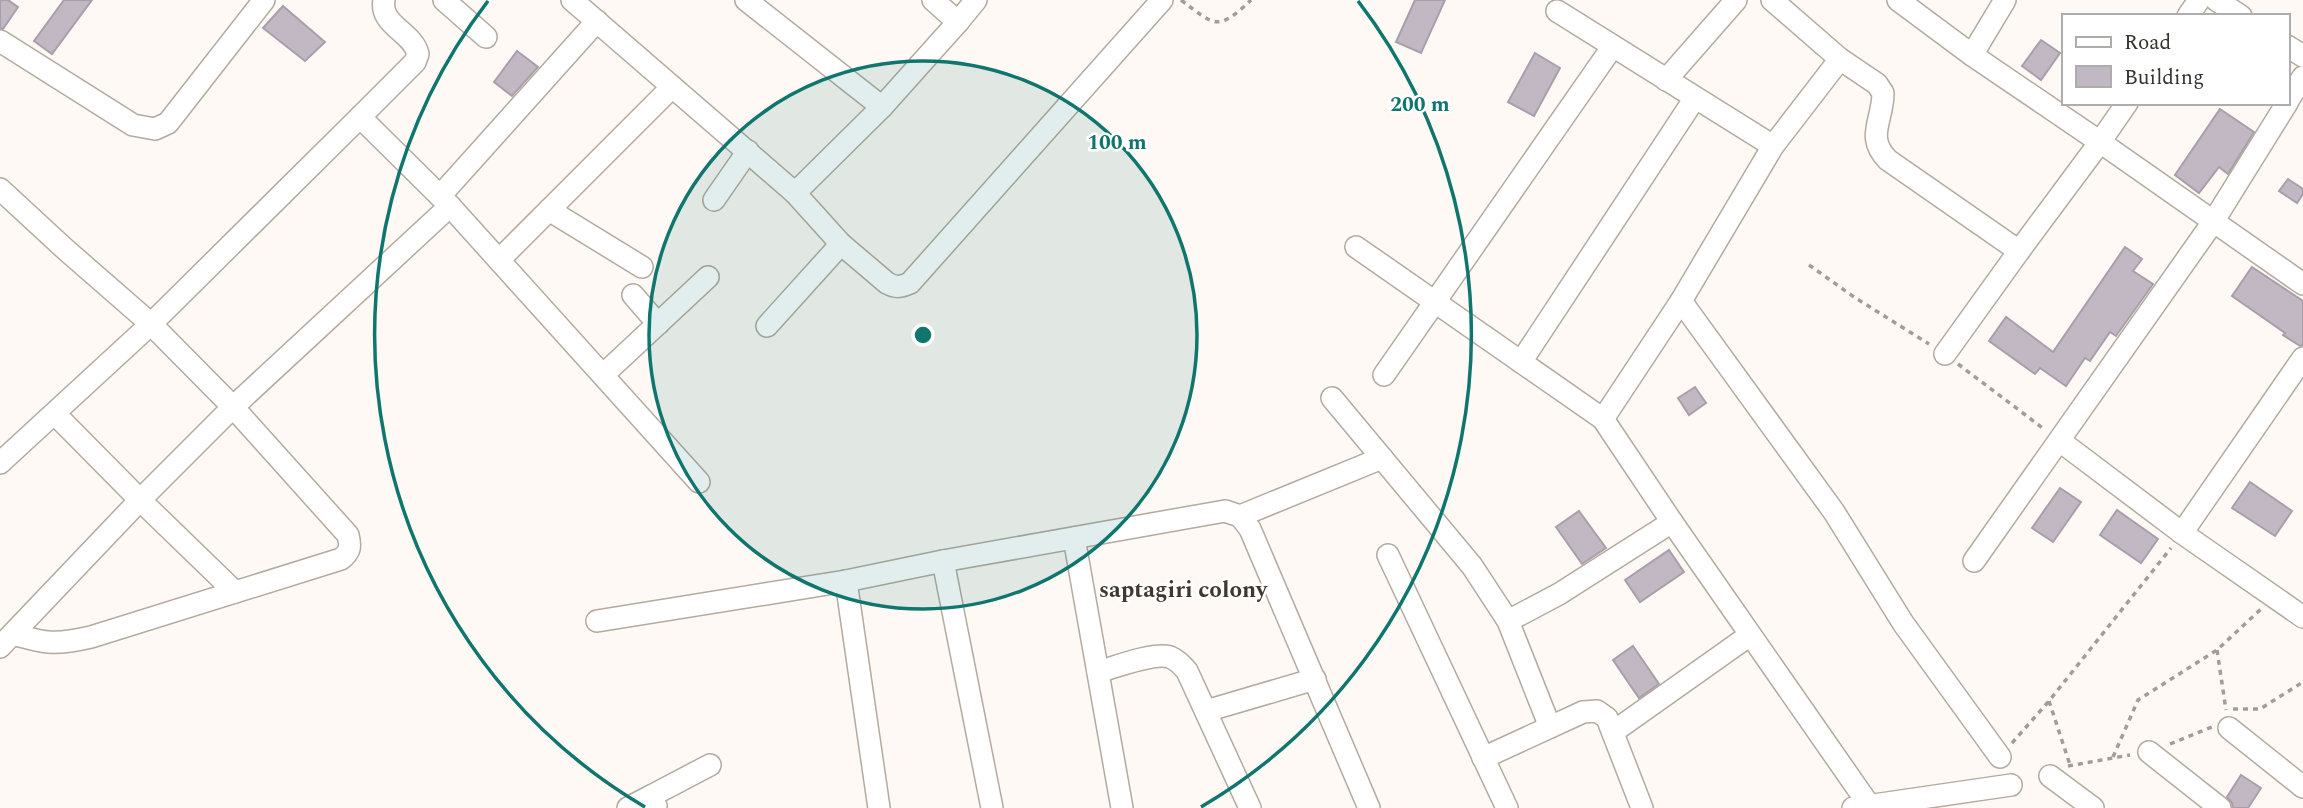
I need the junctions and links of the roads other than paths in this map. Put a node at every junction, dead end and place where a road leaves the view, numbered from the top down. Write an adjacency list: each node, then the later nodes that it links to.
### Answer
1 (264, 0): 19 (street)
2 (384, 0): 31 (street)
3 (444, 0): 18 (street)
4 (572, 0): 16 (street)
5 (746, 0): 30 (street)
6 (933, 0): 17 (street)
7 (976, 0): 17 (street)
8 (1162, 0): 41 (street)
9 (1736, 0): 24 (street)
10 (1772, 0): 22 (street)
11 (1898, 0): 21 (street)
12 (2005, 0): 21 (street)
13 (2217, 0): 15 (street)
14 (1557, 11): 20 (street)
15 (2238, 14)
16 (597, 21): 25 (street); 38 (street)
17 (958, 22): 30 (street)
18 (486, 37)
19 (0, 41)
20 (1613, 46): 24 (street); 50 (street)
21 (1972, 55): 32 (street)
22 (1840, 58): 33 (street); 43 (street)
23 (2303, 77): 27 (street)
24 (1666, 80): 26 (street)
25 (672, 87): 34 (street); 39 (street)
26 (1695, 98): 33 (street); 56 (street)
27 (2289, 100)
28 (2126, 105): 32 (street)
29 (2286, 105): 40 (street)
30 (882, 107): 36 (street)
31 (360, 117): 38 (street); 51 (street)
32 (2100, 142): 40 (street); 43 (street)
33 (1773, 146): 49 (street)
34 (748, 151): 36 (street); 37 (street)
35 (0, 189): 51 (street)
36 (795, 193): 41 (street)
37 (714, 200)
38 (445, 201): 44 (street); 60 (street)
39 (549, 210): 44 (street); 45 (street)
40 (2213, 222): 47 (street); 63 (street)
41 (841, 244): 53 (street)
42 (1356, 247): 50 (street)
43 (2019, 251): 54 (street)
44 (499, 260): 57 (street)
45 (642, 267)
46 (708, 277): 52 (street)
47 (2303, 284)
48 (633, 295): 52 (street)
49 (1681, 301): 62 (street); 89 (street)
50 (1435, 302): 56 (street); 58 (street)
51 (151, 324): 60 (street); 61 (street)
52 (658, 324): 57 (street)
53 (766, 326)
54 (1945, 354)
55 (2303, 358): 70 (street)
56 (1521, 362): 62 (street)
57 (603, 375): 66 (street)
58 (1384, 375)
59 (1332, 398): 64 (street)
60 (233, 407): 67 (street); 76 (street)
61 (55, 414): 65 (street); 67 (street)
62 (1603, 419): 69 (street)
63 (2060, 441): 70 (street); 74 (street)
64 (1382, 458): 68 (street); 79 (street)
65 (0, 463)
66 (699, 481)
67 (140, 500): 76 (street); 81 (street)
68 (1240, 516): 71 (street); 83 (street)
69 (1672, 522): 79 (street); 80 (street)
70 (2182, 533): 77 (street)
71 (1074, 537): 73 (street); 82 (street)
72 (1388, 555): 90 (street)
73 (943, 561): 75 (street); 100 (street)
74 (1974, 561)
75 (846, 581): 78 (street); 99 (street)
76 (235, 592): 81 (street)
77 (2303, 617)
78 (597, 621)
79 (1508, 621): 86 (street)
80 (1750, 635): 87 (street); 97 (street)
81 (3, 644)
82 (1098, 672): 84 (street); 101 (street)
83 (1315, 679): 84 (street); 103 (street)
84 (1206, 711): 102 (street)
85 (2228, 718): 94 (street)
86 (1550, 727): 87 (street); 90 (street)
87 (1613, 732): 105 (street)
88 (2150, 752): 107 (street)
89 (2000, 757)
90 (1483, 758): 104 (street)
91 (710, 765): 95 (street)
92 (2050, 776): 106 (street)
93 (2011, 785): 96 (street)
94 (2303, 787)
95 (654, 802): 98 (street)
96 (1900, 805): 97 (street)
97 (1861, 807)
98 (628, 808)
99 (879, 808)
100 (992, 808)
101 (1122, 808)
102 (1250, 808)
103 (1369, 808)
104 (1507, 808)
105 (1642, 808)
106 (2093, 808)
107 (2220, 808)

